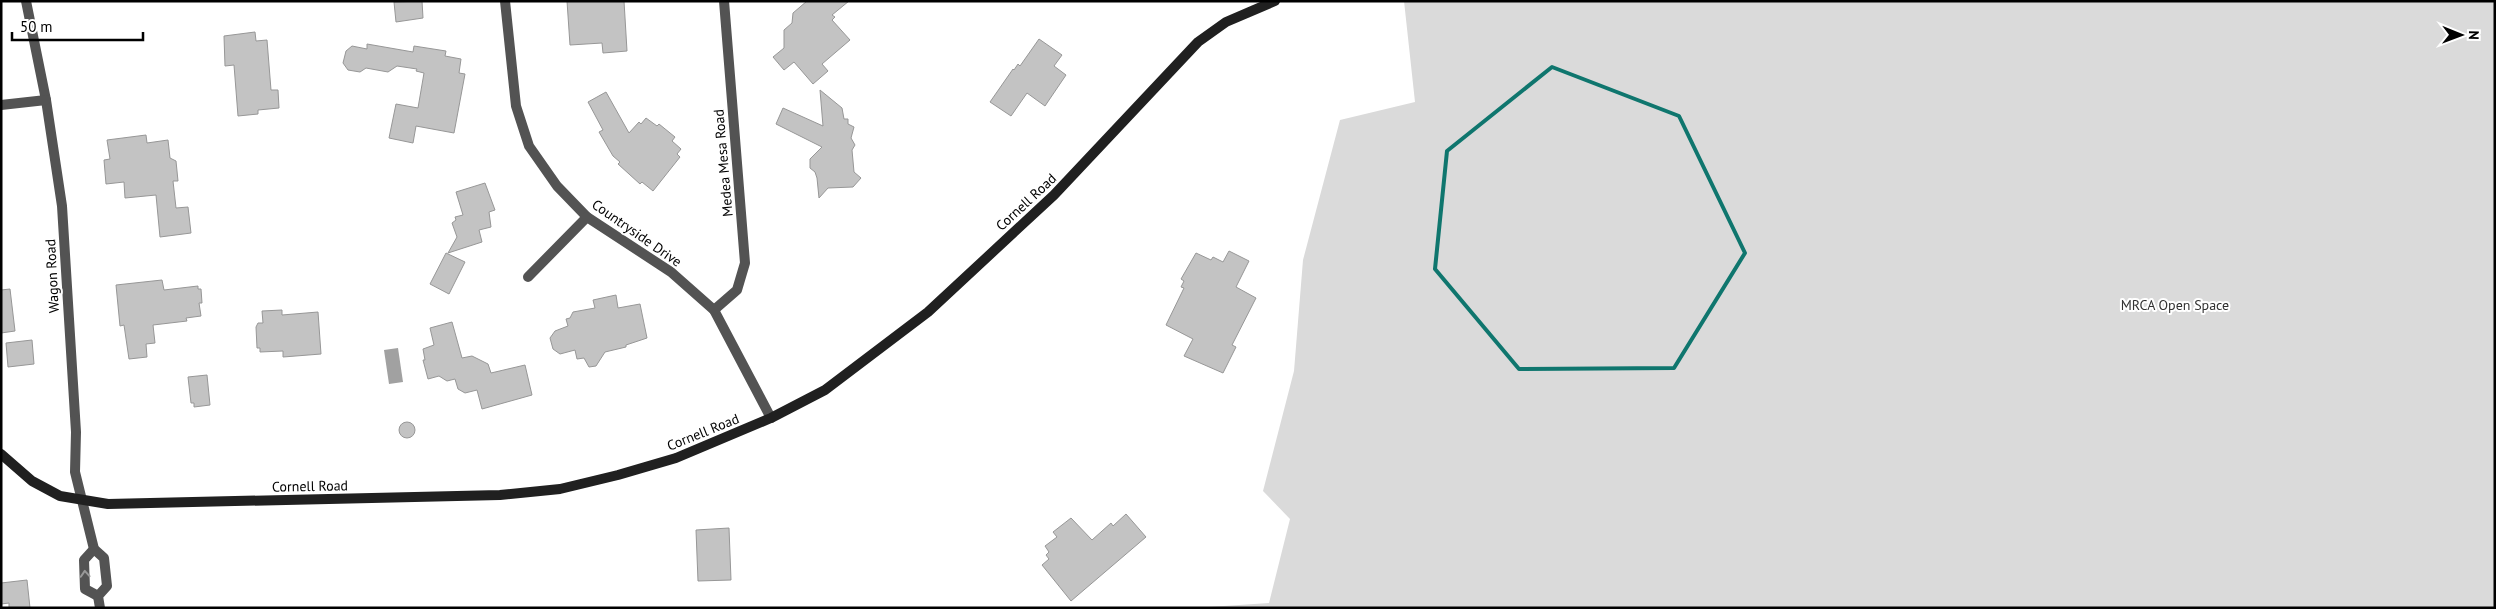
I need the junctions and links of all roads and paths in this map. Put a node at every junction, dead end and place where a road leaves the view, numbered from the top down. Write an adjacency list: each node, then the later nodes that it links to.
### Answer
1 (26, 1): 5 (street, Wagon Road)
2 (504, 1): 7 (street, Countryside Drive)
3 (724, 1): 9 (street, Medea Mesa Road)
4 (1275, 1): 10 (main road, Cornell Road)
5 (46, 100): 6 (street); 12 (street, Wagon Road)
6 (1, 105)
7 (587, 217): 8 (street); 9 (street, Countryside Drive)
8 (528, 277)
9 (714, 310): 10 (street, Countryside Drive)
10 (771, 418): 12 (main road, Cornell Road)
11 (1, 454): 12 (main road, Cornell Road)
12 (83, 500): 13 (street, Wagon Road)
13 (94, 549): 14 (street, Wagon Road); 14 (street, Wagon Road, one-way to 13)
14 (98, 596): 15 (street, Wagon Road)
15 (100, 608)

